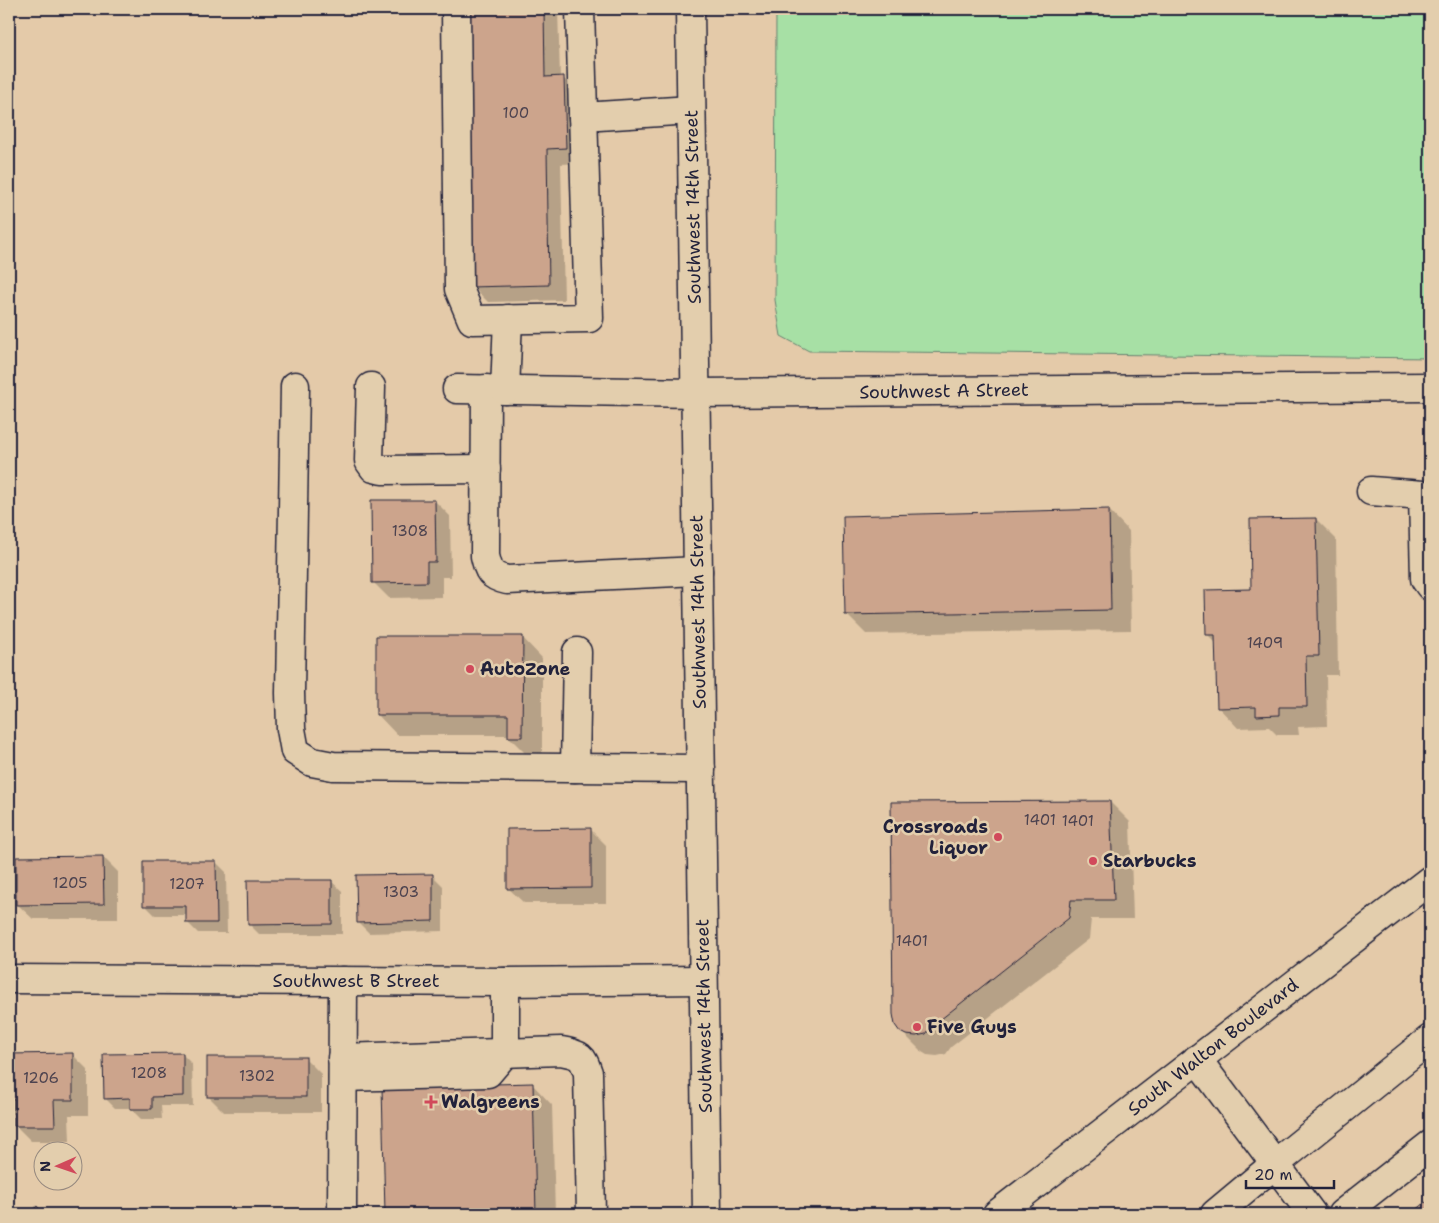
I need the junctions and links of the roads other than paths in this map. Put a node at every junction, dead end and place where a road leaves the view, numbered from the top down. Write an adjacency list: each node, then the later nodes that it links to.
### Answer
1 (456, 9): 6 (main road)
2 (580, 9): 5 (main road)
3 (690, 9): 4 (main road, Southwest 14th Street)
4 (691, 110): 5 (main road); 12 (main road, Southwest 14th Street)
5 (583, 117): 6 (main road)
6 (508, 319): 11 (main road)
7 (295, 386): 19 (main road)
8 (1430, 386): 12 (main road, Southwest A Street)
9 (370, 387): 13 (main road)
10 (457, 389): 11 (main road, Southwest A Street)
11 (496, 389): 12 (main road, Southwest A Street); 13 (main road)
12 (695, 393): 16 (main road, Southwest 14th Street)
13 (486, 470): 16 (main road)
14 (1371, 491): 15 (main road)
15 (1426, 495): 17 (main road)
16 (698, 571): 20 (main road, Southwest 14th Street)
17 (1430, 586)
18 (577, 652): 19 (main road)
19 (575, 768): 20 (main road)
20 (700, 769): 23 (main road, Southwest 14th Street)
21 (1430, 880): 28 (main road, South Walton Boulevard)
22 (9, 979): 24 (main road, Southwest B Street)
23 (703, 980): 25 (main road, Southwest B Street); 34 (main road, Southwest 14th Street)
24 (343, 981): 25 (main road, Southwest B Street); 29 (main road)
25 (505, 982): 27 (main road)
26 (1430, 1039): 31 (main road)
27 (505, 1053): 29 (main road); 33 (main road)
28 (1197, 1059): 31 (main road); 35 (main road, South Walton Boulevard)
29 (342, 1068): 32 (main road)
30 (1430, 1145): 38 (main road)
31 (1275, 1164): 36 (main road); 37 (main road)
32 (342, 1214)
33 (591, 1214)
34 (707, 1214)
35 (997, 1214)
36 (1215, 1214)
37 (1312, 1214)
38 (1342, 1214)

